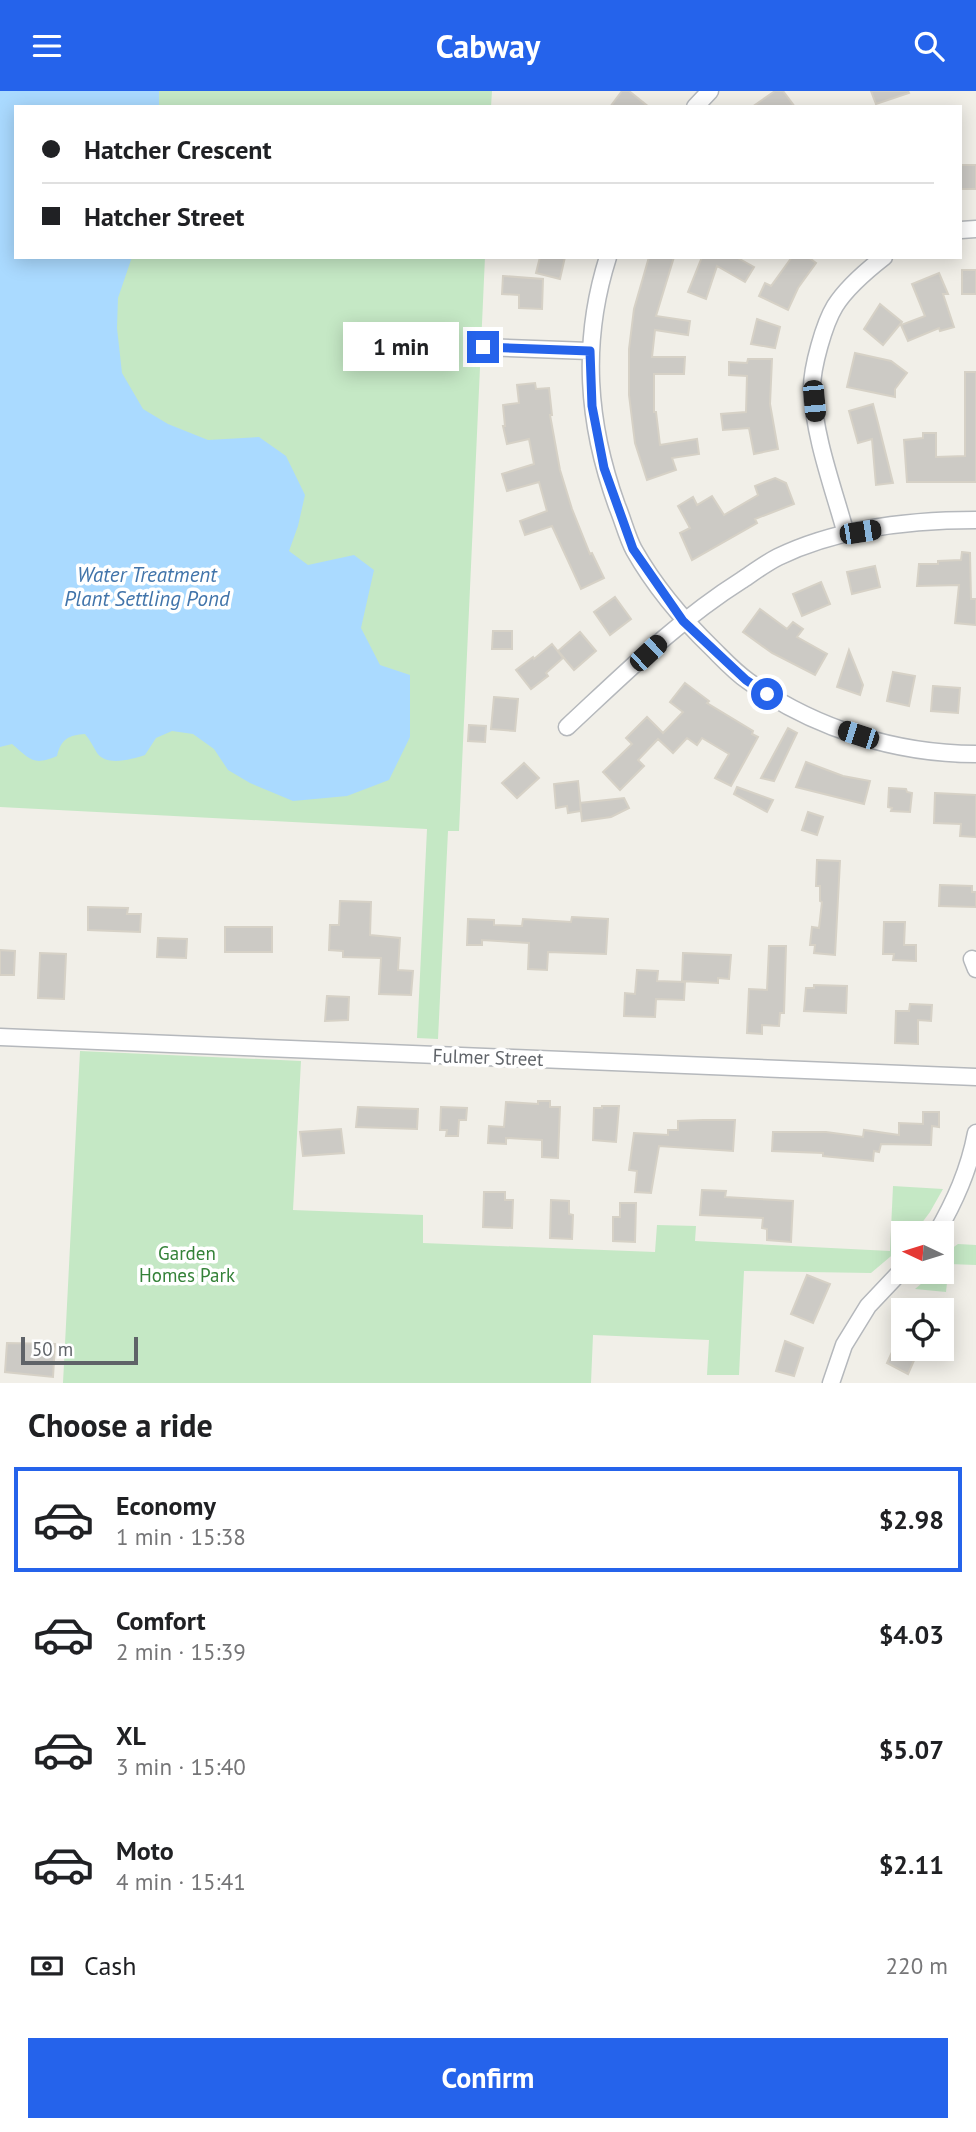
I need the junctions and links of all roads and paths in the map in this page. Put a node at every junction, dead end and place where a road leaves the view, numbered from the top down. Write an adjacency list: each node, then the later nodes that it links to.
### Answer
1 (710, 91): 2 (street)
2 (697, 105)
3 (607, 259): 6 (street)
4 (881, 259): 8 (street)
5 (483, 347): 6 (street)
6 (590, 351): 9 (street)
7 (976, 520): 8 (street)
8 (846, 534): 9 (street)
9 (683, 621): 10 (street); 11 (street)
10 (567, 727)
11 (976, 754)
12 (0, 1037): 13 (street, Fulmer Street)
13 (976, 1077)
14 (976, 1133): 15 (street)
15 (943, 1221)
16 (891, 1282): 17 (street)
17 (831, 1383)

